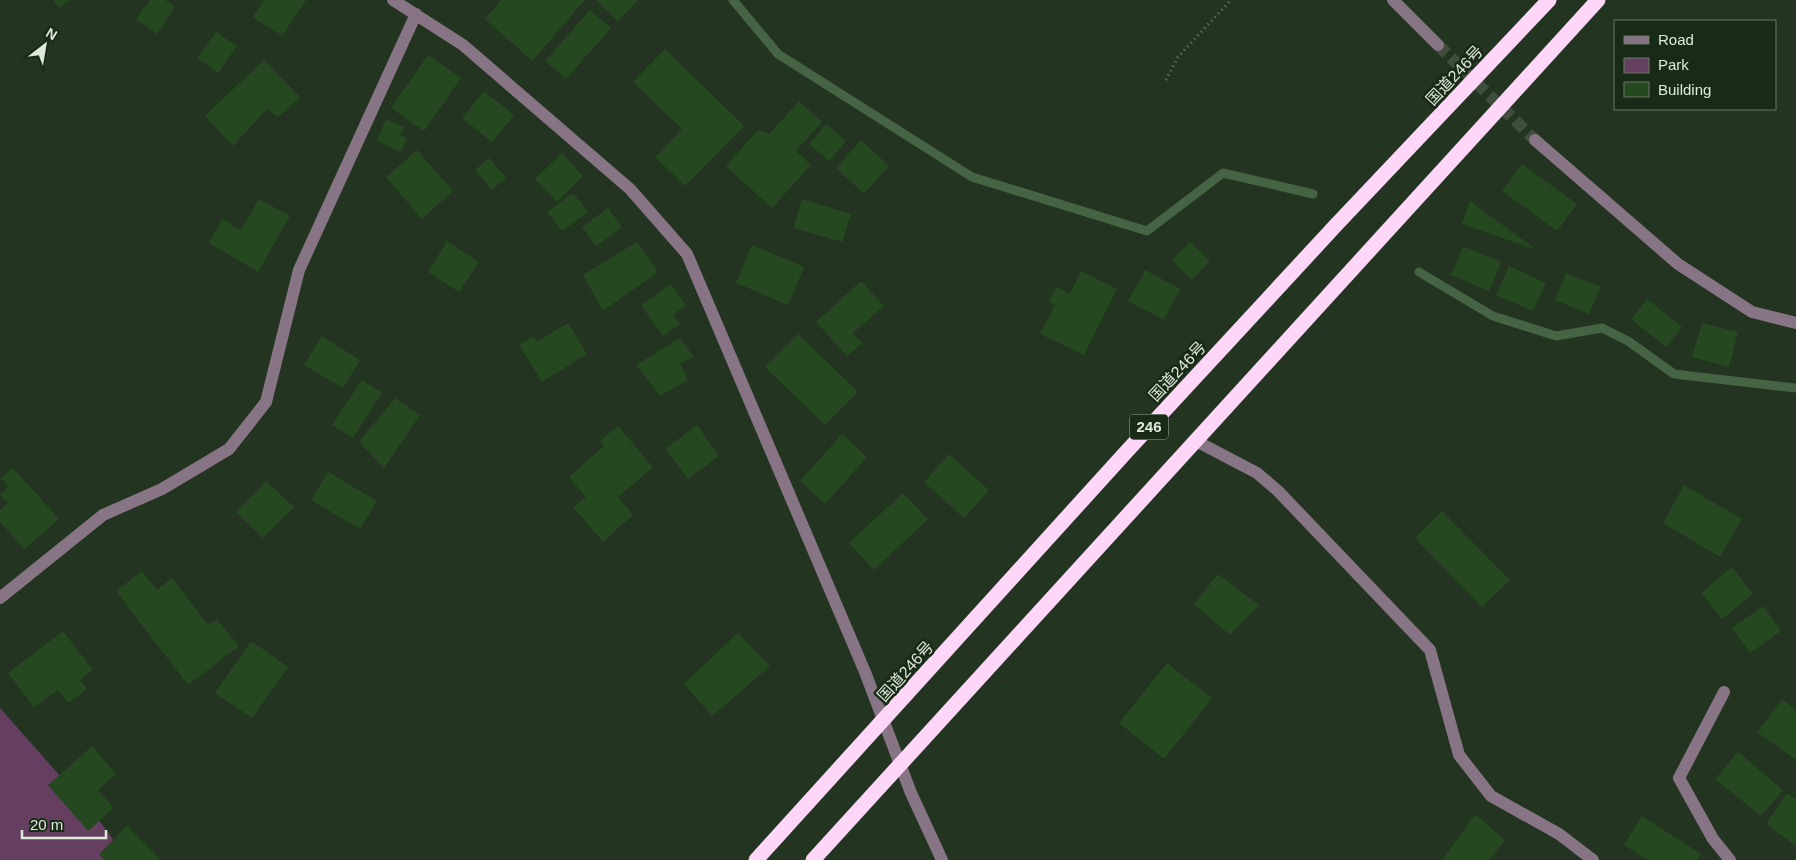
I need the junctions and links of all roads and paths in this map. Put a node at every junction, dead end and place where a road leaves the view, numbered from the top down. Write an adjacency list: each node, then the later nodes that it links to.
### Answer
1 (393, 0): 6 (street)
2 (1231, 0): 8 (path)
3 (1393, 0): 7 (street)
4 (1548, 0): 14 (highway, 国道246号 / 246)
5 (1598, 0): 11 (highway, 246)
6 (416, 14): 12 (street); 14 (street)
7 (1438, 45)
8 (1166, 80)
9 (1535, 140): 10 (street)
10 (1796, 323)
11 (1196, 441): 15 (highway, 246); 19 (street)
12 (0, 598)
13 (1724, 692): 20 (street)
14 (884, 720): 15 (street); 16 (highway, 国道246号 / 246)
15 (900, 764): 17 (highway, 246); 18 (street)
16 (756, 860)
17 (812, 860)
18 (942, 860)
19 (1594, 860)
20 (1730, 860)

